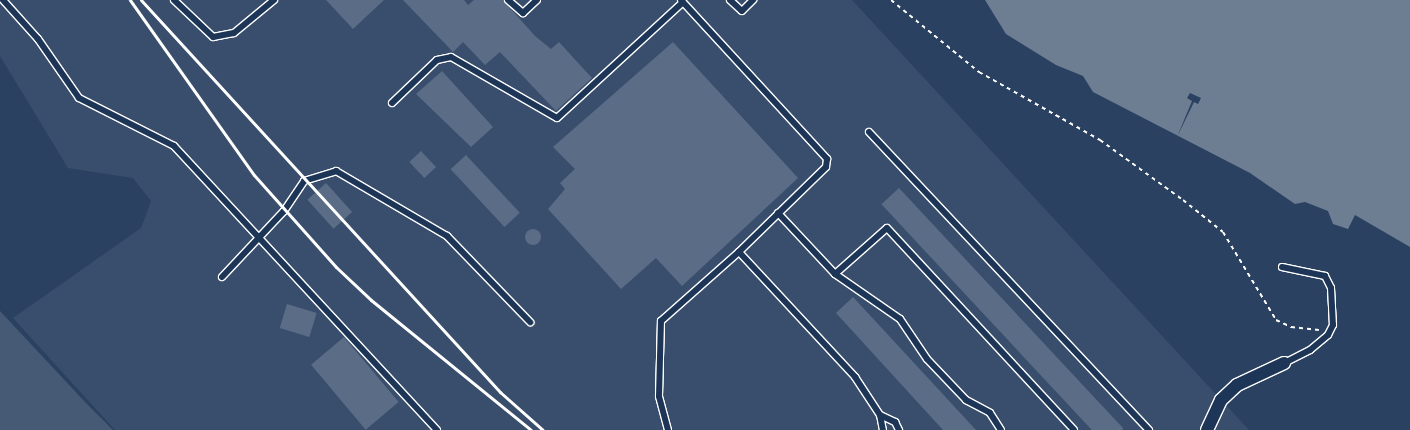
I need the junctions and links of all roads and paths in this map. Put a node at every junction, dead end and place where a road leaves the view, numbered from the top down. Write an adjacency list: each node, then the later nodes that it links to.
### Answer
1 (4, 0): 13 (lane)
2 (174, 0): 3 (lane)
3 (274, 0)
4 (508, 0): 5 (lane)
5 (537, 0)
6 (730, 0): 7 (lane)
7 (753, 0)
8 (891, 0): 19 (path)
9 (682, 1): 10 (lane); 12 (lane)
10 (392, 103)
11 (869, 132): 28 (lane)
12 (778, 213): 14 (lane); 16 (lane)
13 (259, 239): 17 (lane); 18 (lane); 22 (lane)
14 (739, 252): 21 (lane); 23 (lane)
15 (1282, 267): 19 (lane)
16 (835, 274): 26 (lane); 27 (lane)
17 (222, 277)
18 (530, 322)
19 (1331, 330): 20 (lane)
20 (1284, 363): 29 (street)
21 (880, 415): 24 (lane); 25 (lane)
22 (437, 430)
23 (668, 430)
24 (883, 430)
25 (899, 430)
26 (1001, 430)
27 (1074, 430)
28 (1149, 430)
29 (1207, 430)

